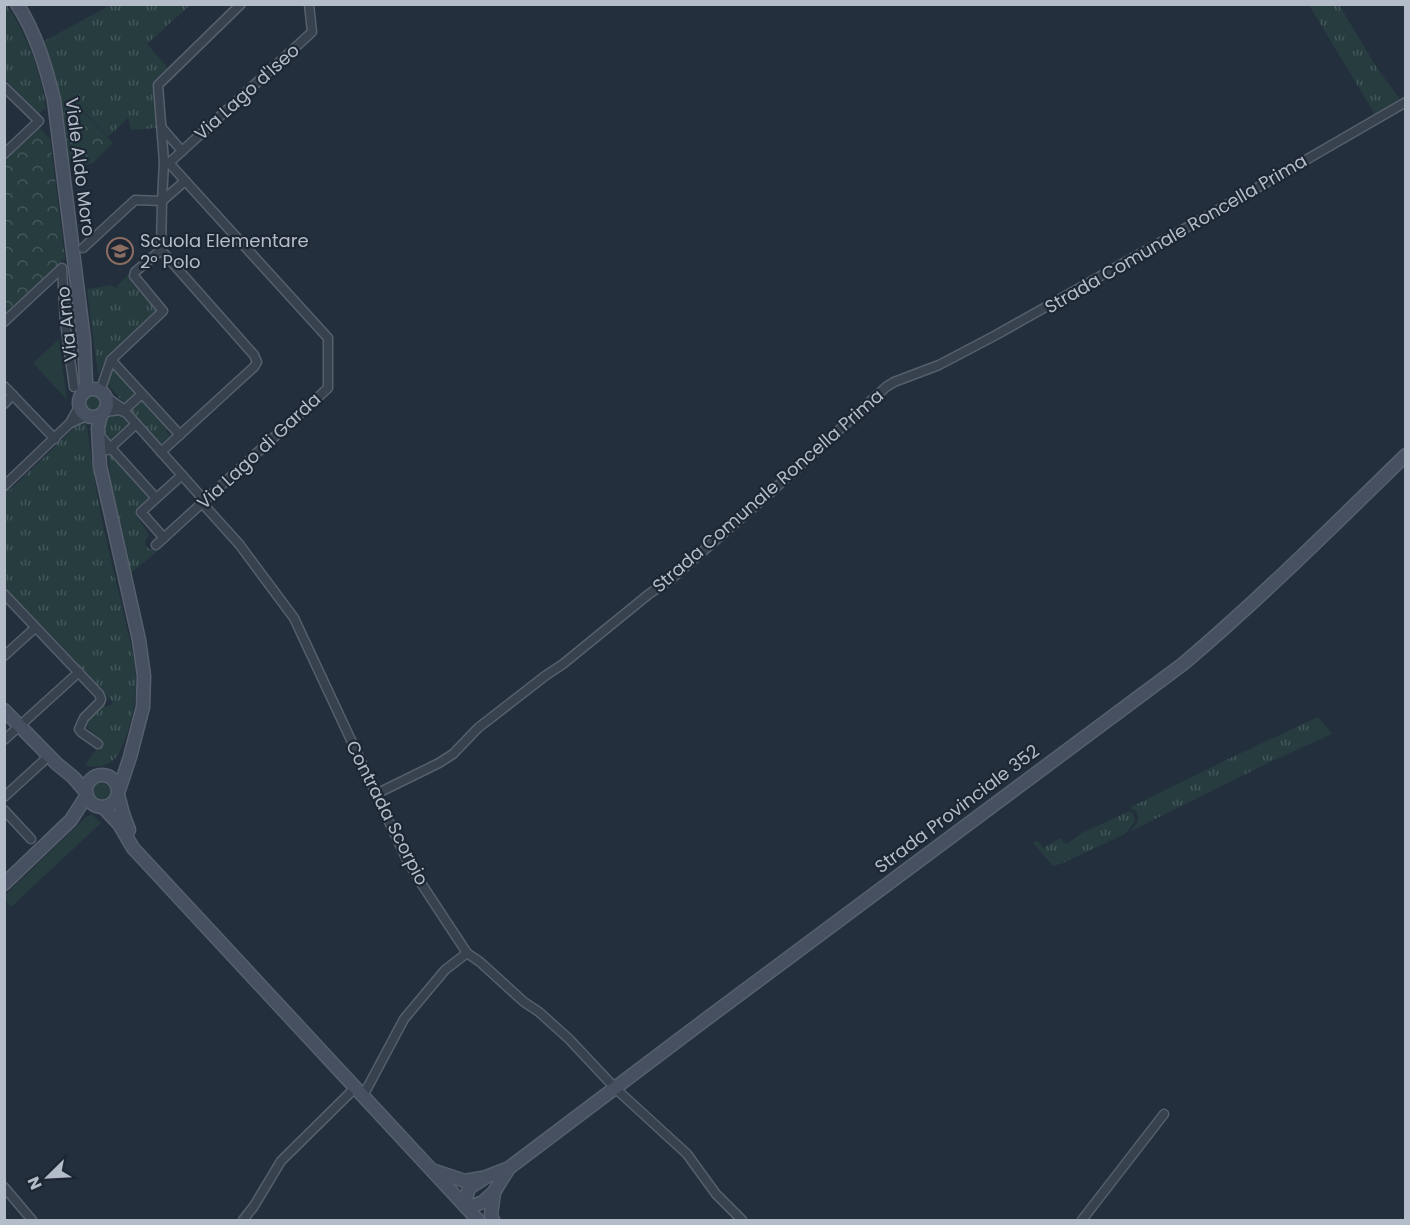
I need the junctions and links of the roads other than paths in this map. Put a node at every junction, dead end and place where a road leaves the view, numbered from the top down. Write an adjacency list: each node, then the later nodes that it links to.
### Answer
1 (17, 4): 15 (main road, Viale Aldo Moro)
2 (240, 4): 6 (street)
3 (309, 4): 7 (street, Via Lago d'Iseo)
4 (4, 87): 8 (street)
5 (1406, 102): 52 (street, Strada Comunale Roncella Prima)
6 (162, 128): 7 (street); 9 (street)
7 (182, 151): 9 (street, Via Lago d'Iseo)
8 (4, 154)
9 (166, 162): 10 (street, Via Lago di Garda); 11 (street)
10 (185, 181): 11 (street); 36 (street, Via Lago di Garda)
11 (162, 201): 12 (street); 13 (street)
12 (83, 248)
13 (161, 250): 16 (street); 26 (street)
14 (4, 322): 18 (street, Via Arno)
15 (84, 340): 18 (main road, Viale Aldo Moro); 19 (main road, Viale Aldo Moro)
16 (111, 360): 19 (street); 20 (street)
17 (4, 386): 21 (street)
18 (79, 390): 19 (main road); 24 (main road, Viale Aldo Moro)
19 (101, 392): 23 (street, Contrada Scorpio); 24 (main road, Viale Aldo Moro)
20 (142, 394): 23 (street); 26 (street)
21 (14, 395): 22 (street); 28 (street)
22 (4, 404)
23 (125, 412): 24 (street); 25 (street, Contrada Scorpio)
24 (92, 413): 27 (main road, Viale Aldo Moro); 28 (street)
25 (136, 424): 29 (street); 30 (street, Contrada Scorpio)
26 (180, 435): 30 (street)
27 (96, 436): 29 (street); 32 (main road, Viale Aldo Moro)
28 (55, 439): 34 (street)
29 (110, 448): 32 (street); 35 (street)
30 (161, 452): 33 (street, Contrada Scorpio)
31 (1406, 455): 61 (main road, Strada Provinciale 352)
32 (100, 461): 45 (main road, Viale Aldo Moro)
33 (182, 475): 35 (street); 36 (street, Contrada Scorpio)
34 (4, 486)
35 (156, 498): 37 (street)
36 (204, 502): 37 (street, Via Lago di Garda); 52 (street, Contrada Scorpio)
37 (164, 538): 38 (street, Via Lago di Garda)
38 (156, 545)
39 (4, 594): 40 (street)
40 (35, 628): 41 (street); 42 (street)
41 (4, 656)
42 (79, 672): 44 (street); 47 (street)
43 (4, 710): 44 (main road)
44 (19, 726): 46 (street); 48 (main road)
45 (136, 736): 49 (main road, Viale Aldo Moro); 50 (main road, Viale Aldo Moro)
46 (4, 740)
47 (98, 744)
48 (50, 755): 49 (main road); 51 (main road); 53 (street)
49 (100, 774): 50 (main road); 51 (main road, Viale Aldo Moro)
50 (119, 792): 54 (main road, Viale Aldo Moro); 58 (main road)
51 (86, 793): 54 (main road); 56 (main road, Viale Aldo Moro)
52 (376, 794): 60 (street, Contrada Scorpio)
53 (4, 797)
54 (100, 807): 56 (main road, Viale Aldo Moro); 58 (main road)
55 (4, 810): 57 (street)
56 (71, 820): 59 (main road, Viale Aldo Moro)
57 (31, 839)
58 (146, 862): 62 (main road)
59 (4, 884)
60 (467, 953): 61 (street, Contrada Scorpio); 62 (street)
61 (615, 1088): 64 (main road, Strada Provinciale 352); 74 (street, Contrada Scorpio)
62 (359, 1092): 65 (main road); 71 (street)
63 (1164, 1114): 75 (street)
64 (509, 1168): 66 (main road, Strada Provinciale 352); 68 (main road, Strada Provinciale 352)
65 (432, 1171): 66 (main road, Strada Provinciale 352); 69 (main road)
66 (486, 1177): 69 (main road, Strada Provinciale 352)
67 (4, 1187): 70 (street)
68 (494, 1191): 69 (main road, Strada Provinciale 352); 73 (main road)
69 (465, 1206): 72 (main road)
70 (32, 1221)
71 (243, 1221)
72 (478, 1221)
73 (493, 1221)
74 (742, 1221)
75 (1082, 1221)

